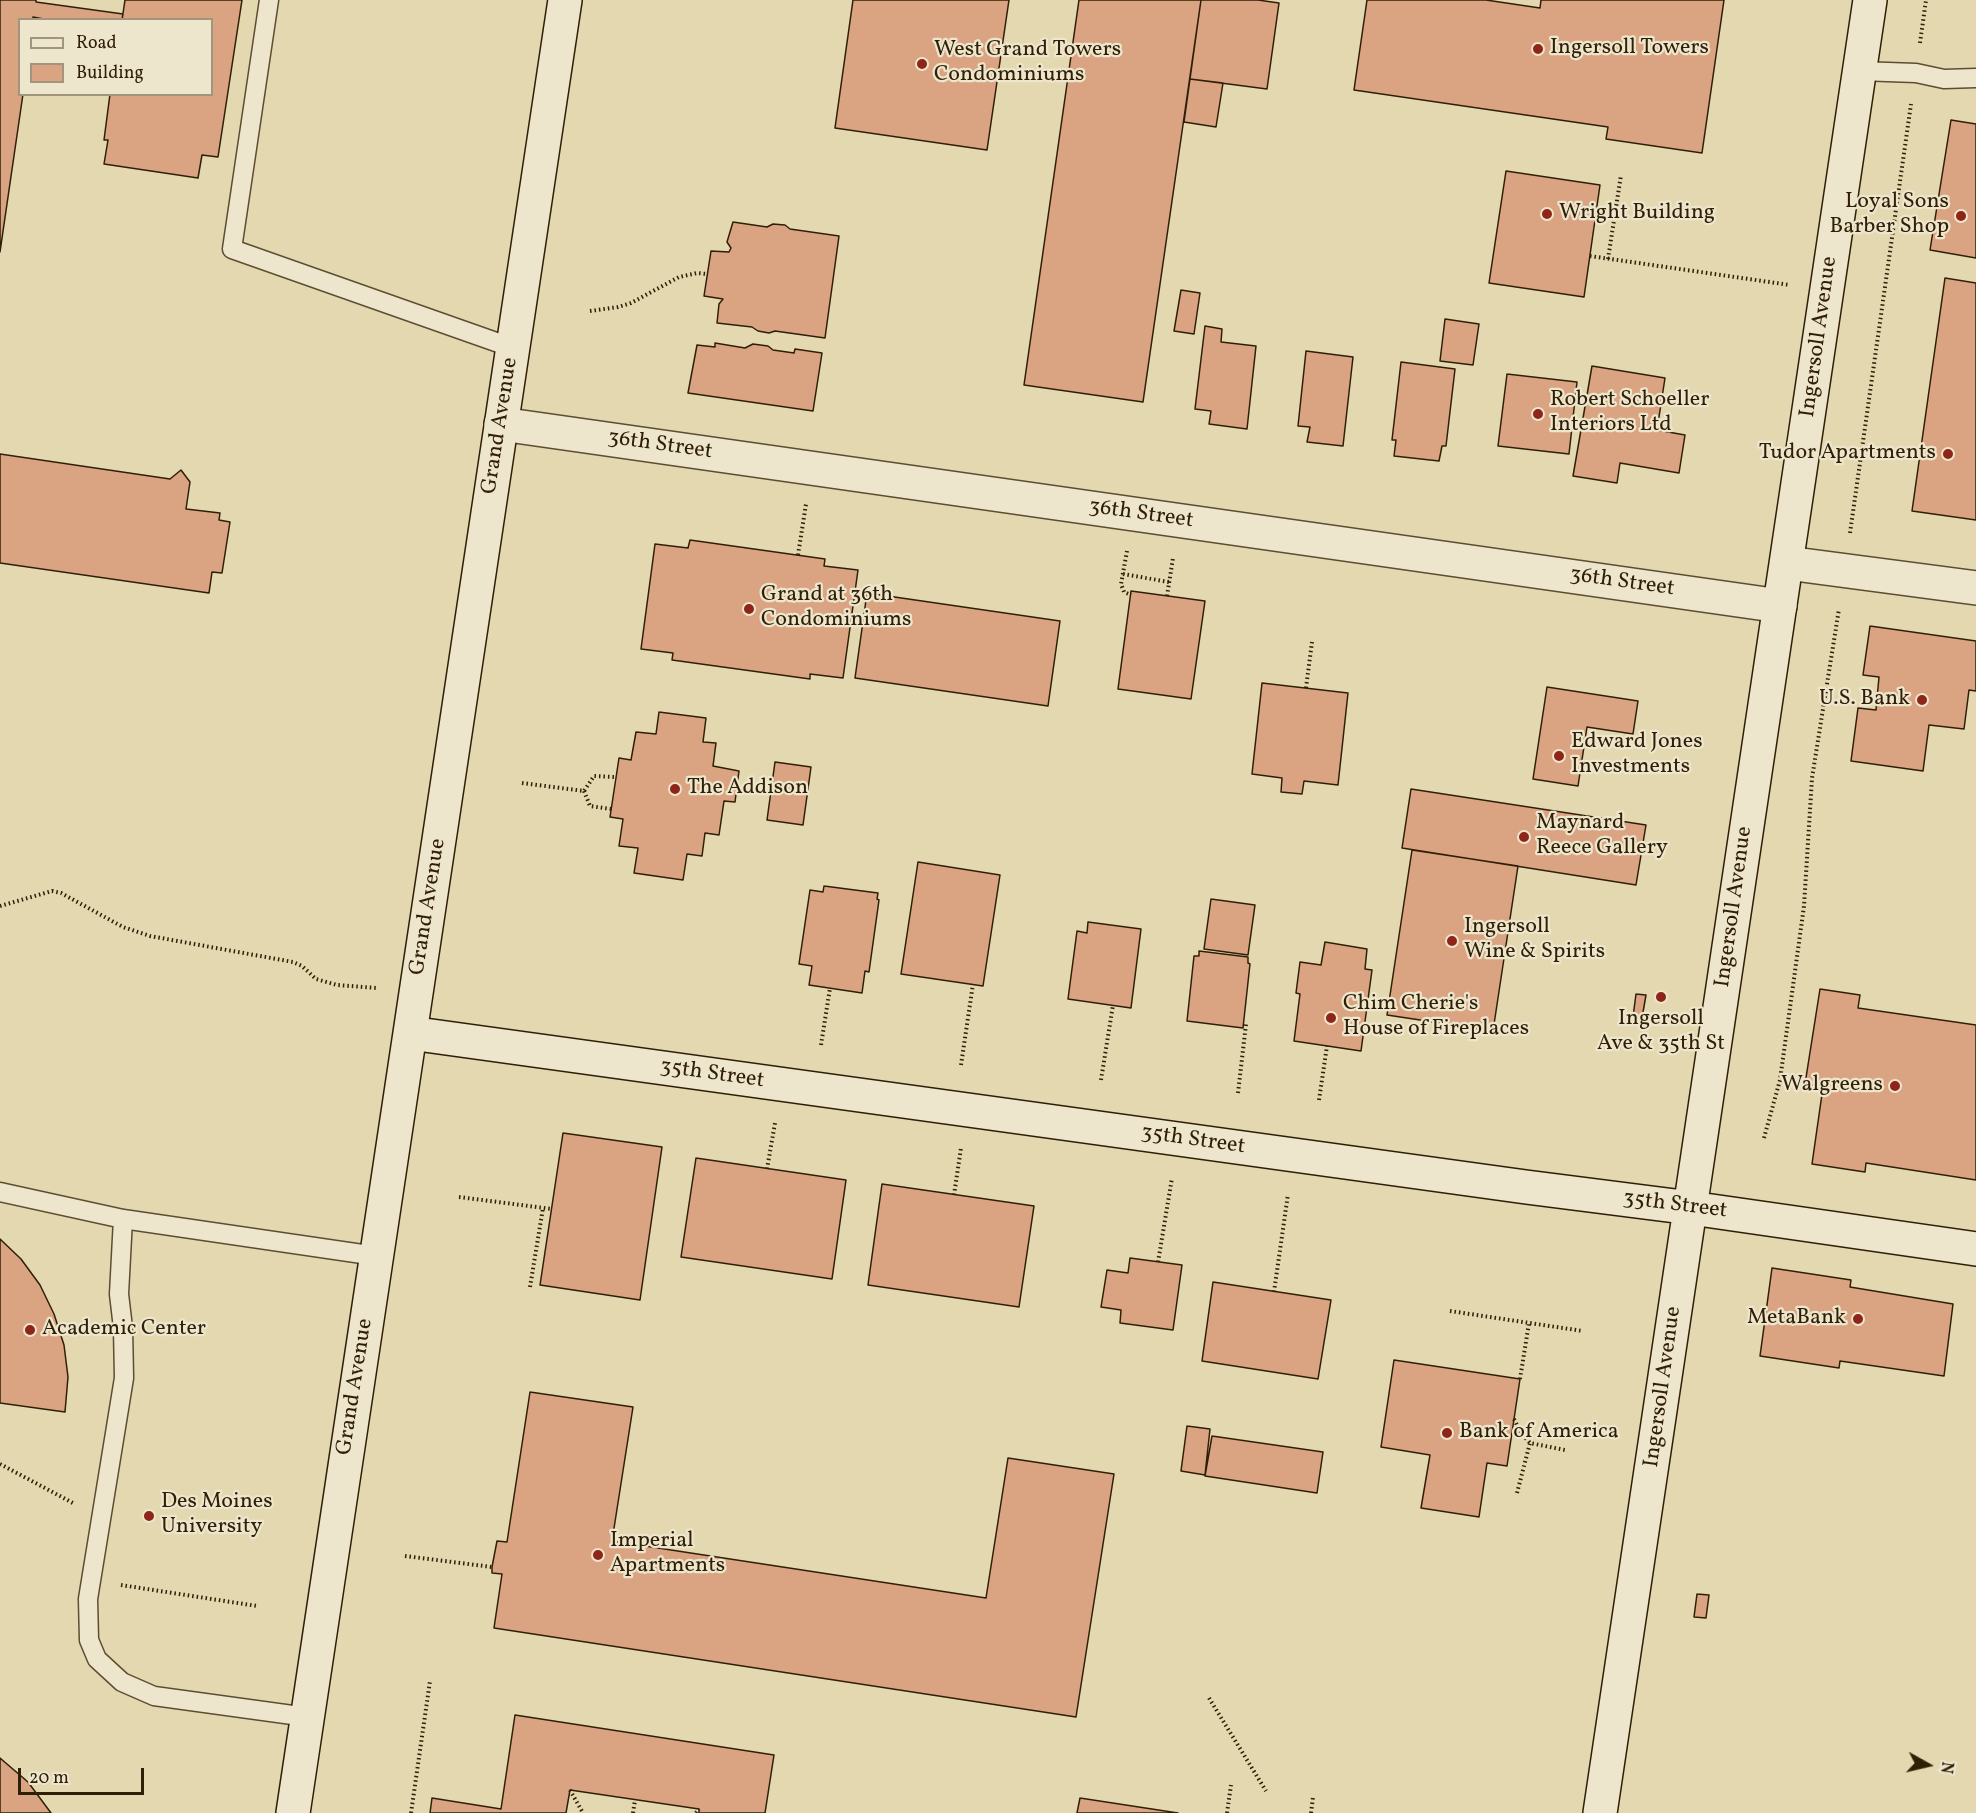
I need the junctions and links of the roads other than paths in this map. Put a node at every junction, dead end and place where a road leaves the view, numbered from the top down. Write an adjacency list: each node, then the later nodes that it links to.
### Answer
1 (269, 0): 6 (lane)
2 (565, 0): 6 (main road, Grand Avenue)
3 (1870, 0): 4 (main road, Ingersoll Avenue)
4 (1859, 71): 5 (lane); 8 (main road, Ingersoll Avenue)
5 (1976, 78)
6 (513, 348): 7 (main road, Grand Avenue)
7 (501, 424): 10 (main road, 36th Street); 11 (main road, Grand Avenue)
8 (1787, 563): 9 (main road); 10 (main road, Ingersoll Avenue)
9 (1976, 588)
10 (1780, 606): 13 (main road, Ingersoll Avenue)
11 (410, 1033): 13 (main road, 35th Street); 16 (main road, Grand Avenue)
12 (0, 1192): 14 (lane)
13 (1691, 1208): 15 (main road, 35th Street); 19 (main road, Ingersoll Avenue)
14 (123, 1219): 16 (lane); 17 (lane)
15 (1976, 1249)
16 (376, 1256): 17 (main road, Grand Avenue)
17 (307, 1717): 18 (main road, Grand Avenue)
18 (293, 1813)
19 (1600, 1813)

